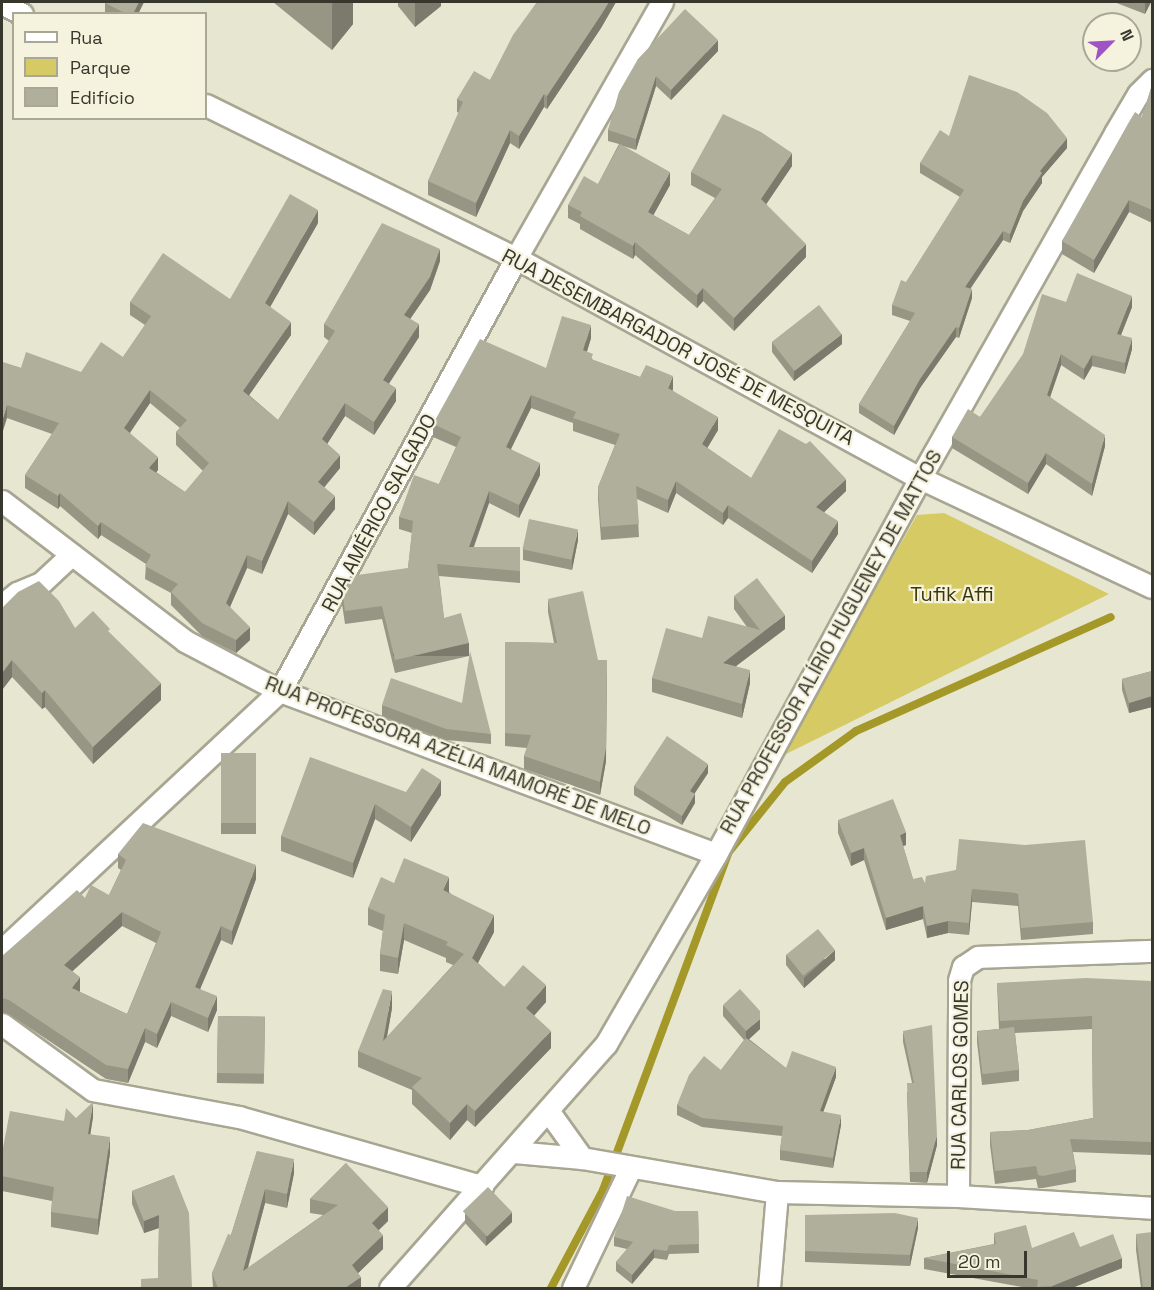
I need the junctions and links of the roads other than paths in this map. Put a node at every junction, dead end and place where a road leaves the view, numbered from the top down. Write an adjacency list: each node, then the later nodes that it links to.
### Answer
1 (662, 2): 6 (street, RUA AMÉRICO SALGADO)
2 (2, 3): 3 (street)
3 (18, 12)
4 (1152, 80): 7 (street, RUA PROFESSOR ALÍRIO HUGUENEY DE MATTOS)
5 (207, 105): 6 (street, RUA DESEMBARGADOR JOSÉ DE MESQUITA)
6 (516, 258): 7 (street, RUA DESEMBARGADOR JOSÉ DE MESQUITA); 12 (street, RUA AMÉRICO SALGADO)
7 (920, 478): 10 (street, RUA DESEMBARGADOR JOSÉ DE MESQUITA); 13 (street, RUA PROFESSOR ALÍRIO HUGUENEY DE MATTOS)
8 (2, 501): 9 (street, RUA PROFESSORA AZÉLIA MAMORÉ DE MELO)
9 (72, 554): 11 (street); 12 (street, RUA PROFESSORA AZÉLIA MAMORÉ DE MELO)
10 (1152, 587)
11 (2, 605)
12 (280, 691): 13 (street, RUA PROFESSORA AZÉLIA MAMORÉ DE MELO); 14 (street, RUA AMÉRICO SALGADO)
13 (716, 854): 17 (street, RUA PROFESSOR ALÍRIO HUGUENEY DE MATTOS)
14 (2, 950)
15 (1152, 951): 23 (street, RUA CARLOS GOMES)
16 (2, 1024): 21 (street)
17 (549, 1112): 18 (street, RUA PROFESSOR ALÍRIO HUGUENEY DE MATTOS); 19 (street)
18 (514, 1152): 19 (street); 21 (street, RUA PROFESSOR ALÍRIO HUGUENEY DE MATTOS)
19 (586, 1159): 20 (street)
20 (625, 1168): 22 (street); 26 (street)
21 (482, 1186): 25 (street, RUA PROFESSOR ALÍRIO HUGUENEY DE MATTOS)
22 (777, 1192): 23 (street); 27 (street)
23 (958, 1196): 24 (street)
24 (1152, 1208)
25 (390, 1288)
26 (573, 1288)
27 (770, 1288)

